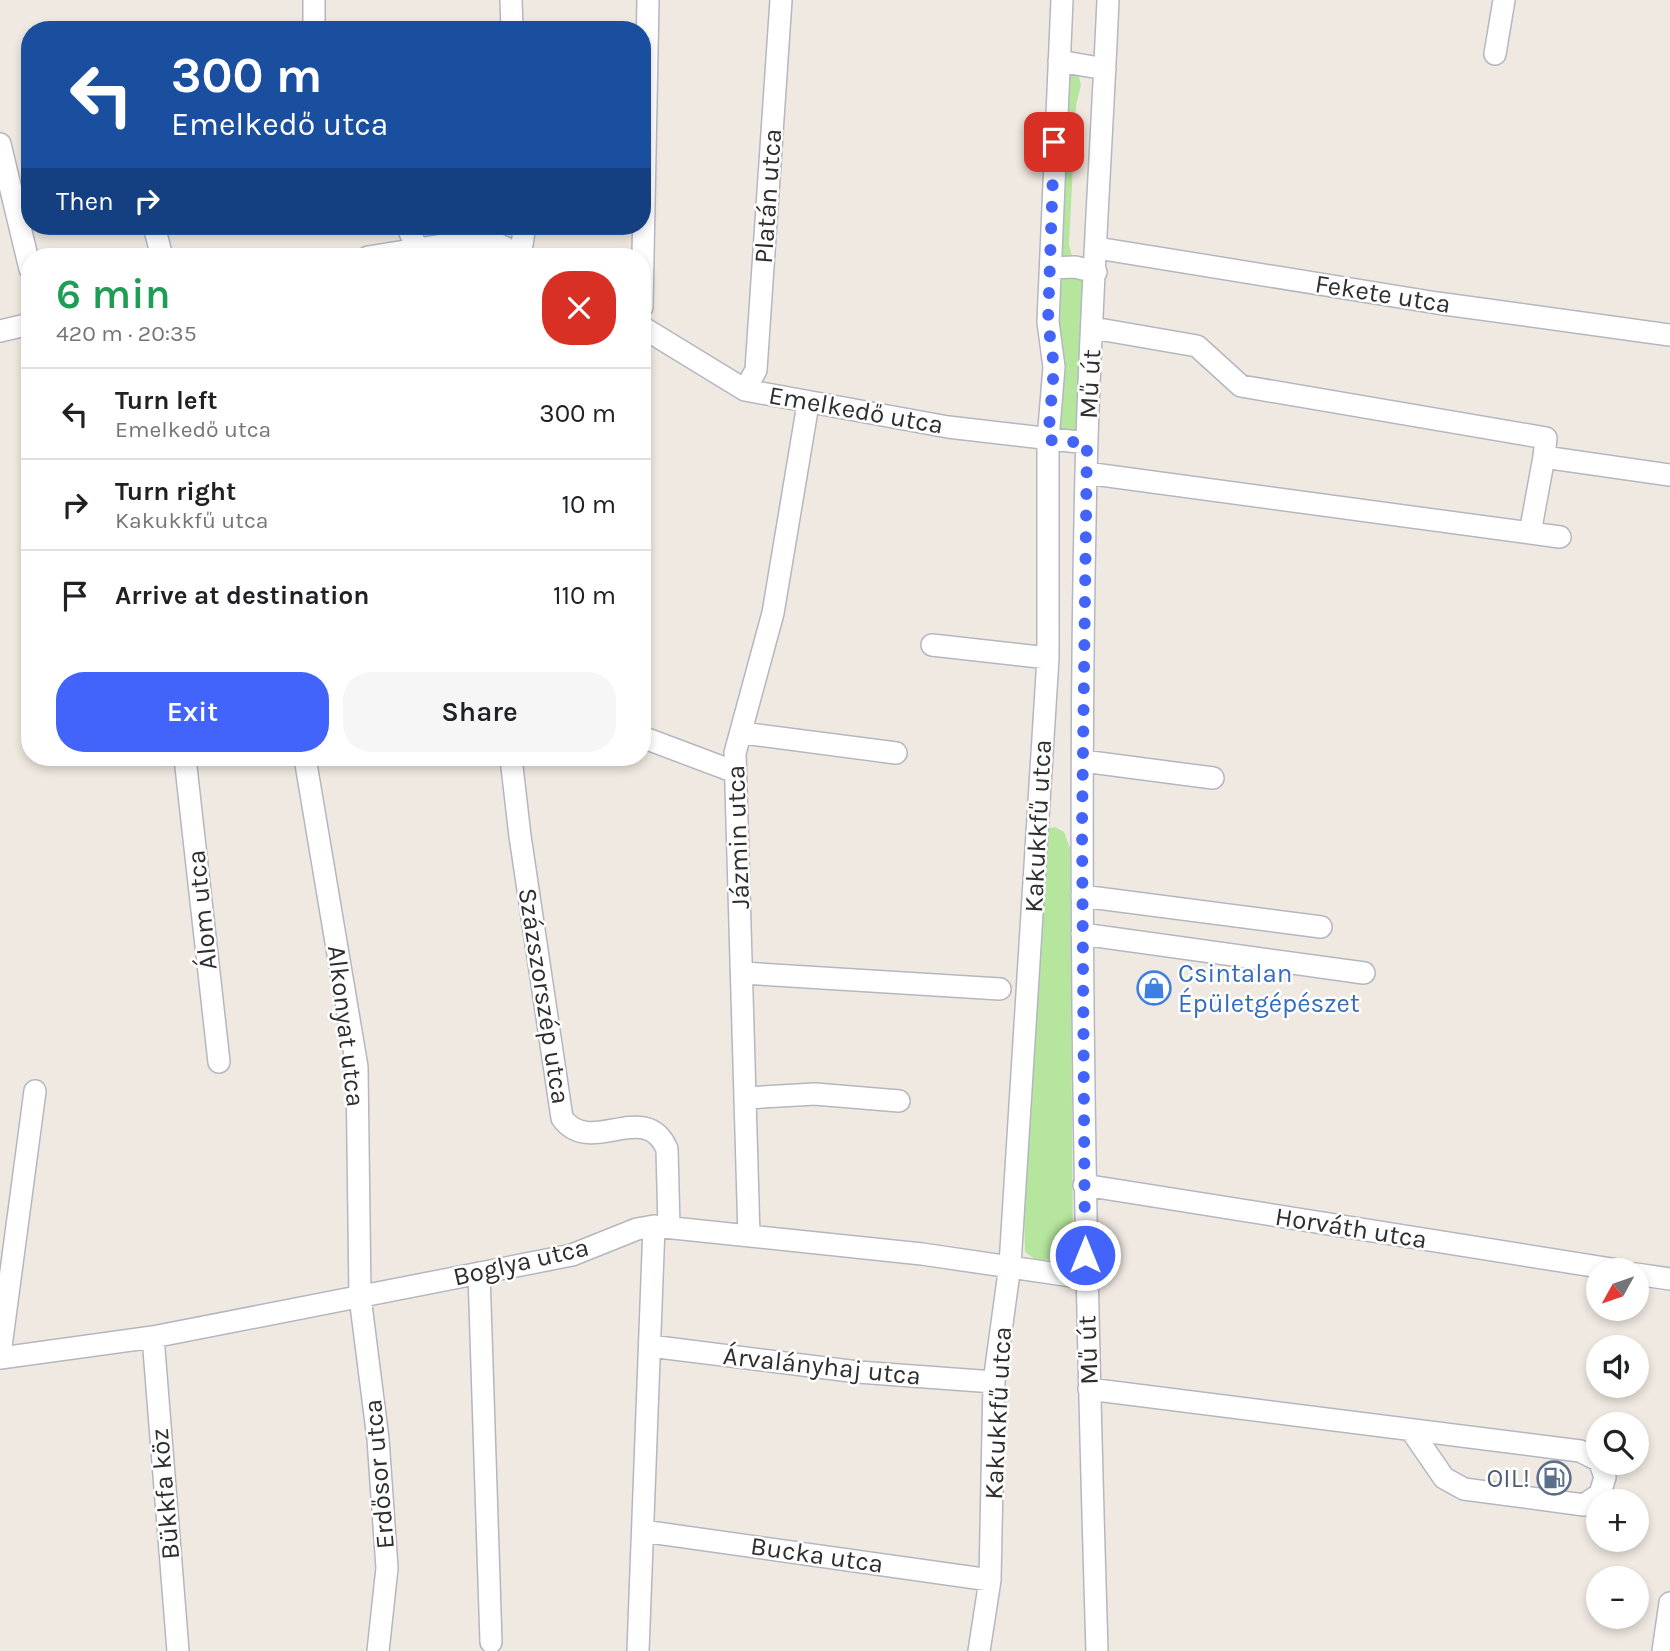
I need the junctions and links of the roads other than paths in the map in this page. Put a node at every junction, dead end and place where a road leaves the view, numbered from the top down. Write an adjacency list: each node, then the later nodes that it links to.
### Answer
1 (314, 0): 8 (street)
2 (511, 0): 9 (street)
3 (648, 0): 10 (street)
4 (781, 0): 27 (street, Platán utca)
5 (1062, 0): 12 (street, Kakukkfű utca)
6 (1108, 0): 13 (street, Mű út)
7 (1504, 0): 11 (street)
8 (314, 21)
9 (512, 21)
10 (648, 21)
11 (1495, 54)
12 (1059, 61): 13 (street); 20 (street, Kakukkfű utca)
13 (1105, 69): 19 (street, Mű út)
14 (0, 144): 15 (street)
15 (21, 232)
16 (411, 235): 17 (street)
17 (417, 248): 18 (street)
18 (505, 248)
19 (1097, 248): 21 (street, Mű út); 26 (street, Fekete utca)
20 (1051, 268): 21 (street); 29 (street, Kakukkfű utca)
21 (1096, 272): 23 (street, Mű út)
22 (21, 326): 24 (street)
23 (1093, 328): 30 (street, Mű út); 31 (street)
24 (0, 331)
25 (651, 333): 27 (street, Emelkedő utca)
26 (1670, 335)
27 (745, 390): 28 (street, Emelkedő utca)
28 (808, 404): 29 (street, Emelkedő utca); 38 (street, Jázmin utca)
29 (1048, 440): 30 (street, Emelkedő utca); 37 (street, Kakukkfű utca)
30 (1087, 443): 32 (street, Mű út)
31 (1544, 457): 33 (street); 34 (street)
32 (1086, 473): 34 (street); 41 (street, Mű út)
33 (1670, 475)
34 (1530, 533): 35 (street)
35 (1560, 537)
36 (932, 645): 37 (street)
37 (1048, 658): 60 (street, Kakukkfű utca)
38 (743, 733): 40 (street); 45 (street, Jázmin utca)
39 (651, 740): 45 (street)
40 (896, 753)
41 (1083, 761): 46 (street); 47 (street, Mű út)
42 (186, 766): 53 (street, Álom utca)
43 (306, 766): 66 (street, Alkonyat utca)
44 (512, 766): 58 (street, Százszorszép utca)
45 (735, 772): 50 (street, Jázmin utca)
46 (1213, 778)
47 (1082, 896): 48 (street); 49 (street, Mű út)
48 (1321, 927)
49 (1082, 934): 51 (street); 57 (street, Mű út)
50 (743, 973): 52 (street); 55 (street, Jázmin utca)
51 (1364, 974)
52 (1000, 989)
53 (219, 1062)
54 (35, 1091): 69 (street)
55 (746, 1098): 56 (street); 59 (street, Jázmin utca)
56 (899, 1101)
57 (1084, 1185): 61 (street, Horváth utca); 64 (street, Mű út)
58 (661, 1227): 59 (street, Boglya utca); 62 (street, Boglya utca); 68 (street)
59 (749, 1236): 60 (street, Boglya utca)
60 (1010, 1265): 64 (street, Boglya utca); 70 (street, Kakukkfű utca)
61 (1586, 1265)
62 (479, 1273): 66 (street, Boglya utca); 78 (street)
63 (1649, 1275): 65 (street)
64 (1085, 1278): 71 (street, Mű út)
65 (1670, 1279)
66 (360, 1297): 67 (street, Boglya utca); 80 (street, Erdősor utca)
67 (153, 1337): 69 (street, Boglya utca); 79 (street, Bükkfa köz)
68 (650, 1346): 70 (street, Árvalányhaj utca); 75 (street)
69 (0, 1356)
70 (994, 1382): 76 (street, Kakukkfű utca)
71 (1089, 1389): 72 (street); 83 (street, Mű út)
72 (1411, 1430): 73 (street); 74 (street)
73 (1586, 1454)
74 (1605, 1475)
75 (643, 1531): 76 (street, Bucka utca); 81 (street)
76 (990, 1580): 82 (street, Kakukkfű utca)
77 (1670, 1603): 84 (street)
78 (491, 1642)
79 (178, 1651)
80 (378, 1651)
81 (638, 1651)
82 (979, 1651)
83 (1097, 1651)
84 (1664, 1651)

